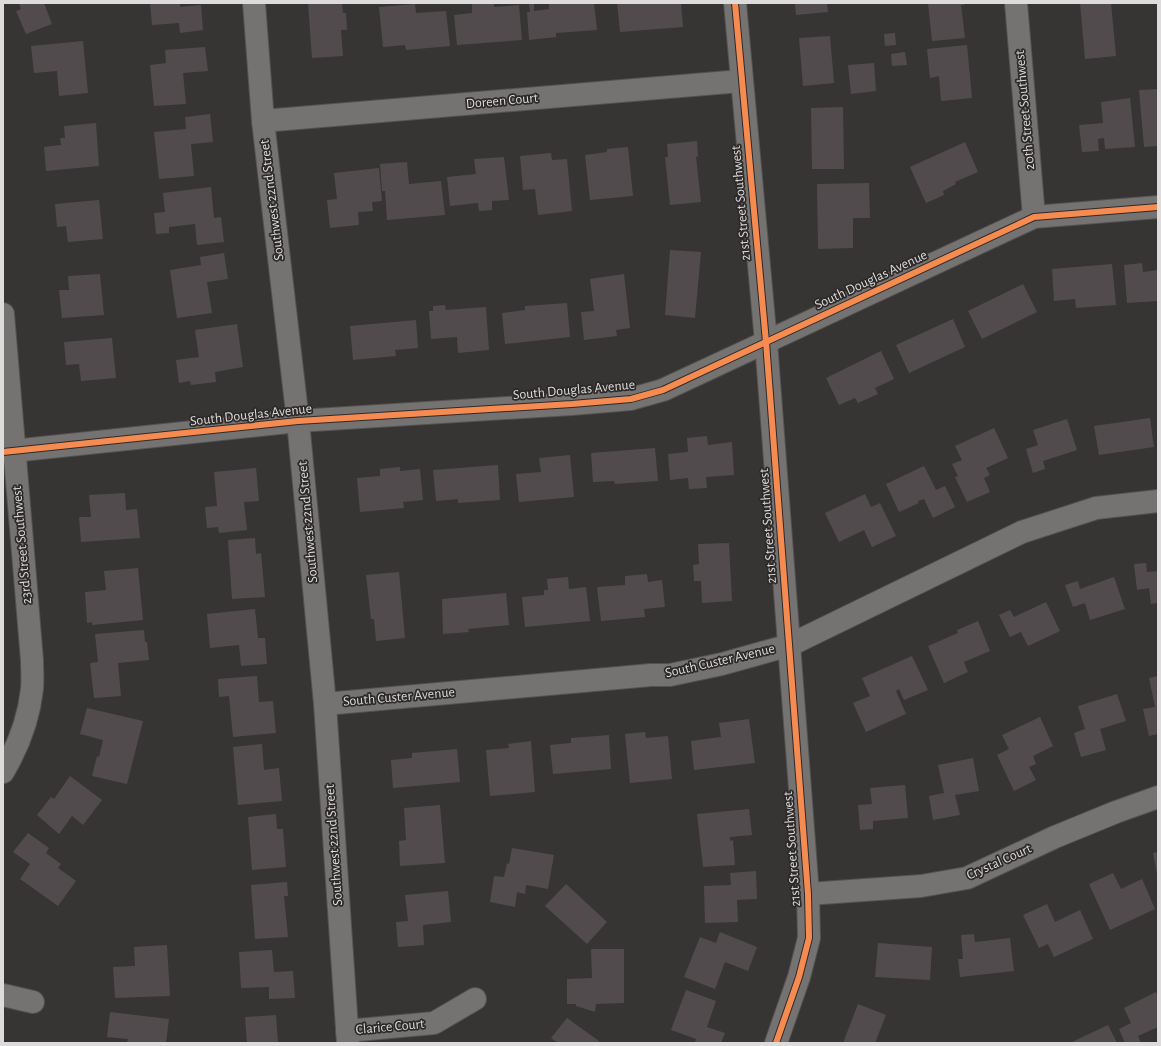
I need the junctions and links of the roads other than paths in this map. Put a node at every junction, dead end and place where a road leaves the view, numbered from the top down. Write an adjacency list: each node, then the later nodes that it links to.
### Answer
1 (254, 3): 5 (street, Southwest 22nd Street)
2 (735, 3): 4 (street, 21st Street Southwest)
3 (1016, 3): 7 (street, 20th Street Southwest)
4 (741, 81): 5 (street, Doreen Court); 9 (street, 21st Street Southwest)
5 (263, 121): 10 (street, Southwest 22nd Street)
6 (1158, 206): 7 (street, South Douglas Avenue)
7 (1034, 217): 9 (street, South Douglas Avenue)
8 (3, 314): 11 (street, 23rd Street Southwest)
9 (766, 342): 10 (street, South Douglas Avenue); 13 (street, 21st Street Southwest)
10 (298, 421): 11 (street, South Douglas Avenue); 14 (street, Southwest 22nd Street)
11 (8, 452): 15 (street, 23rd Street Southwest)
12 (1158, 501): 13 (street, South Custer Avenue)
13 (790, 646): 14 (street, South Custer Avenue); 17 (street, 21st Street Southwest)
14 (325, 704): 21 (street, Southwest 22nd Street)
15 (3, 772)
16 (1158, 797): 17 (street, Crystal Court)
17 (808, 894): 22 (street, 21st Street Southwest)
18 (3, 995): 20 (street)
19 (475, 999): 21 (street, Clarice Court)
20 (33, 1002)
21 (348, 1037)
22 (776, 1043)

